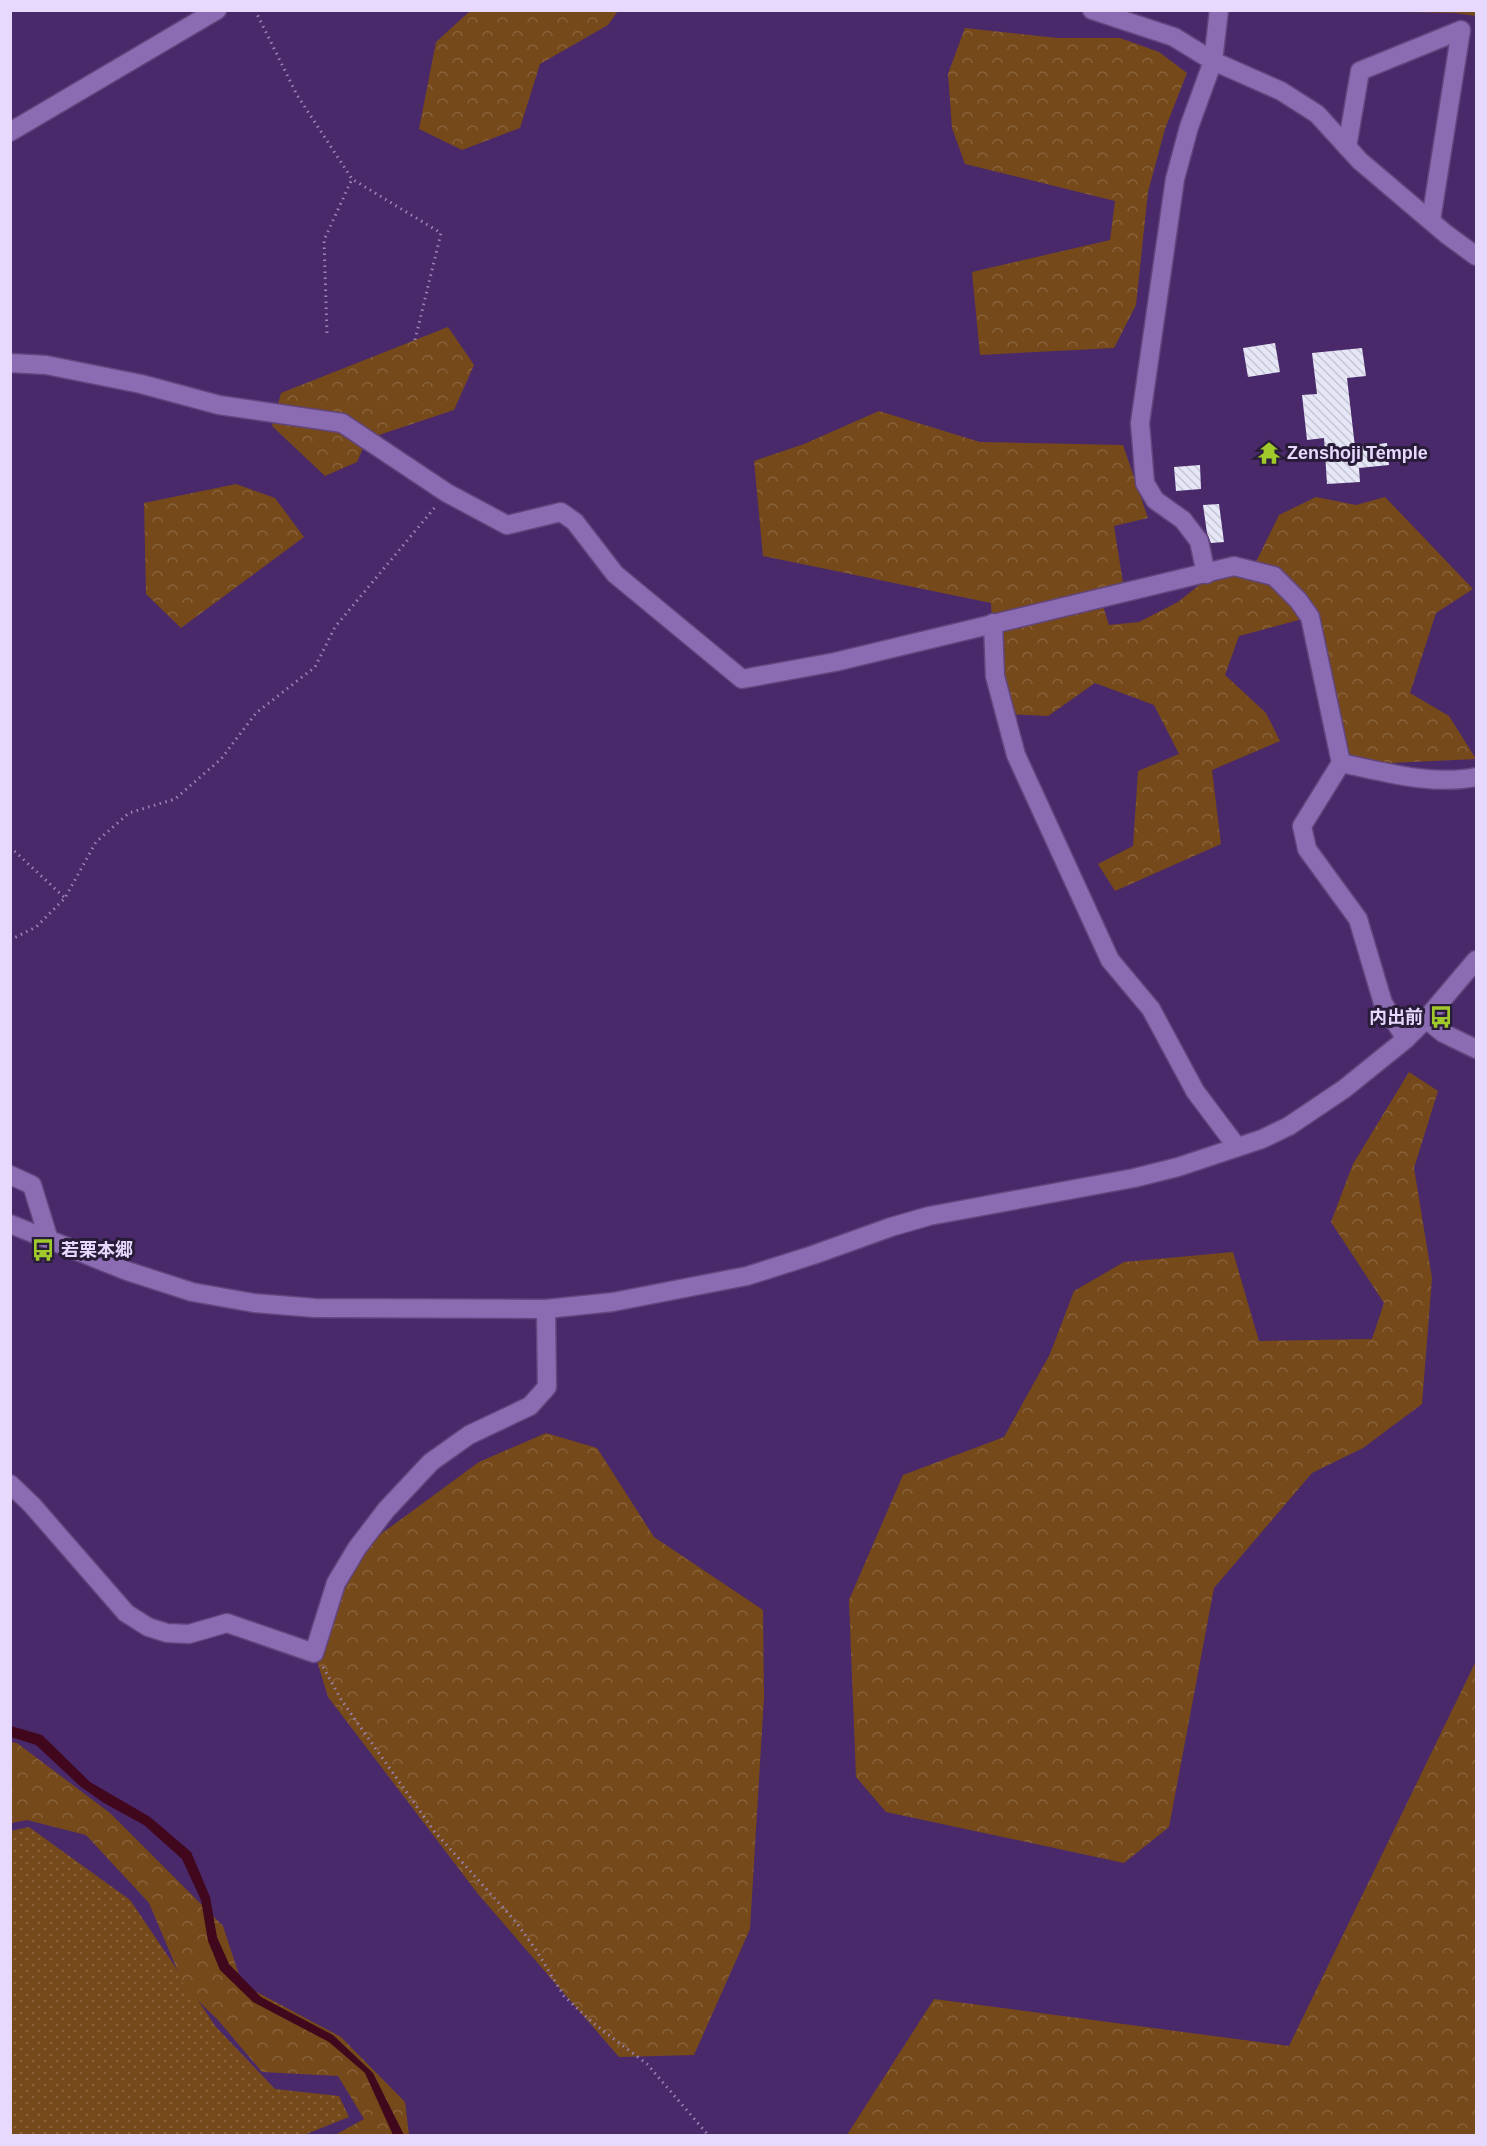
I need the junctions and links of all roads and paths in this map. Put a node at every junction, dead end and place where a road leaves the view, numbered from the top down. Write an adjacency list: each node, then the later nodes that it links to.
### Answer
1 (217, 10): 6 (street)
2 (255, 10): 8 (path)
3 (1092, 10): 5 (street)
4 (1219, 10): 5 (street)
5 (1213, 61): 7 (street); 15 (street)
6 (10, 132)
7 (1347, 147): 9 (street); 9 (street)
8 (352, 179): 11 (path); 12 (path)
9 (1431, 220): 10 (street)
10 (1476, 256)
11 (327, 333)
12 (415, 340)
13 (10, 363): 14 (street)
14 (447, 493): 16 (street); 20 (path)
15 (1206, 574): 16 (street); 17 (street)
16 (993, 623): 26 (street)
17 (1341, 763): 18 (street); 24 (street)
18 (1476, 777)
19 (10, 847): 20 (path)
20 (65, 898): 21 (path)
21 (10, 940)
22 (1476, 960): 23 (street)
23 (1426, 1019): 24 (street); 25 (street)
24 (1406, 1039): 26 (street)
25 (1476, 1049)
26 (1237, 1148): 30 (street)
27 (10, 1175): 29 (street)
28 (10, 1224): 29 (street)
29 (49, 1240): 30 (street)
30 (546, 1309): 32 (street)
31 (10, 1484): 32 (street)
32 (314, 1653): 33 (path)
33 (709, 2136)

